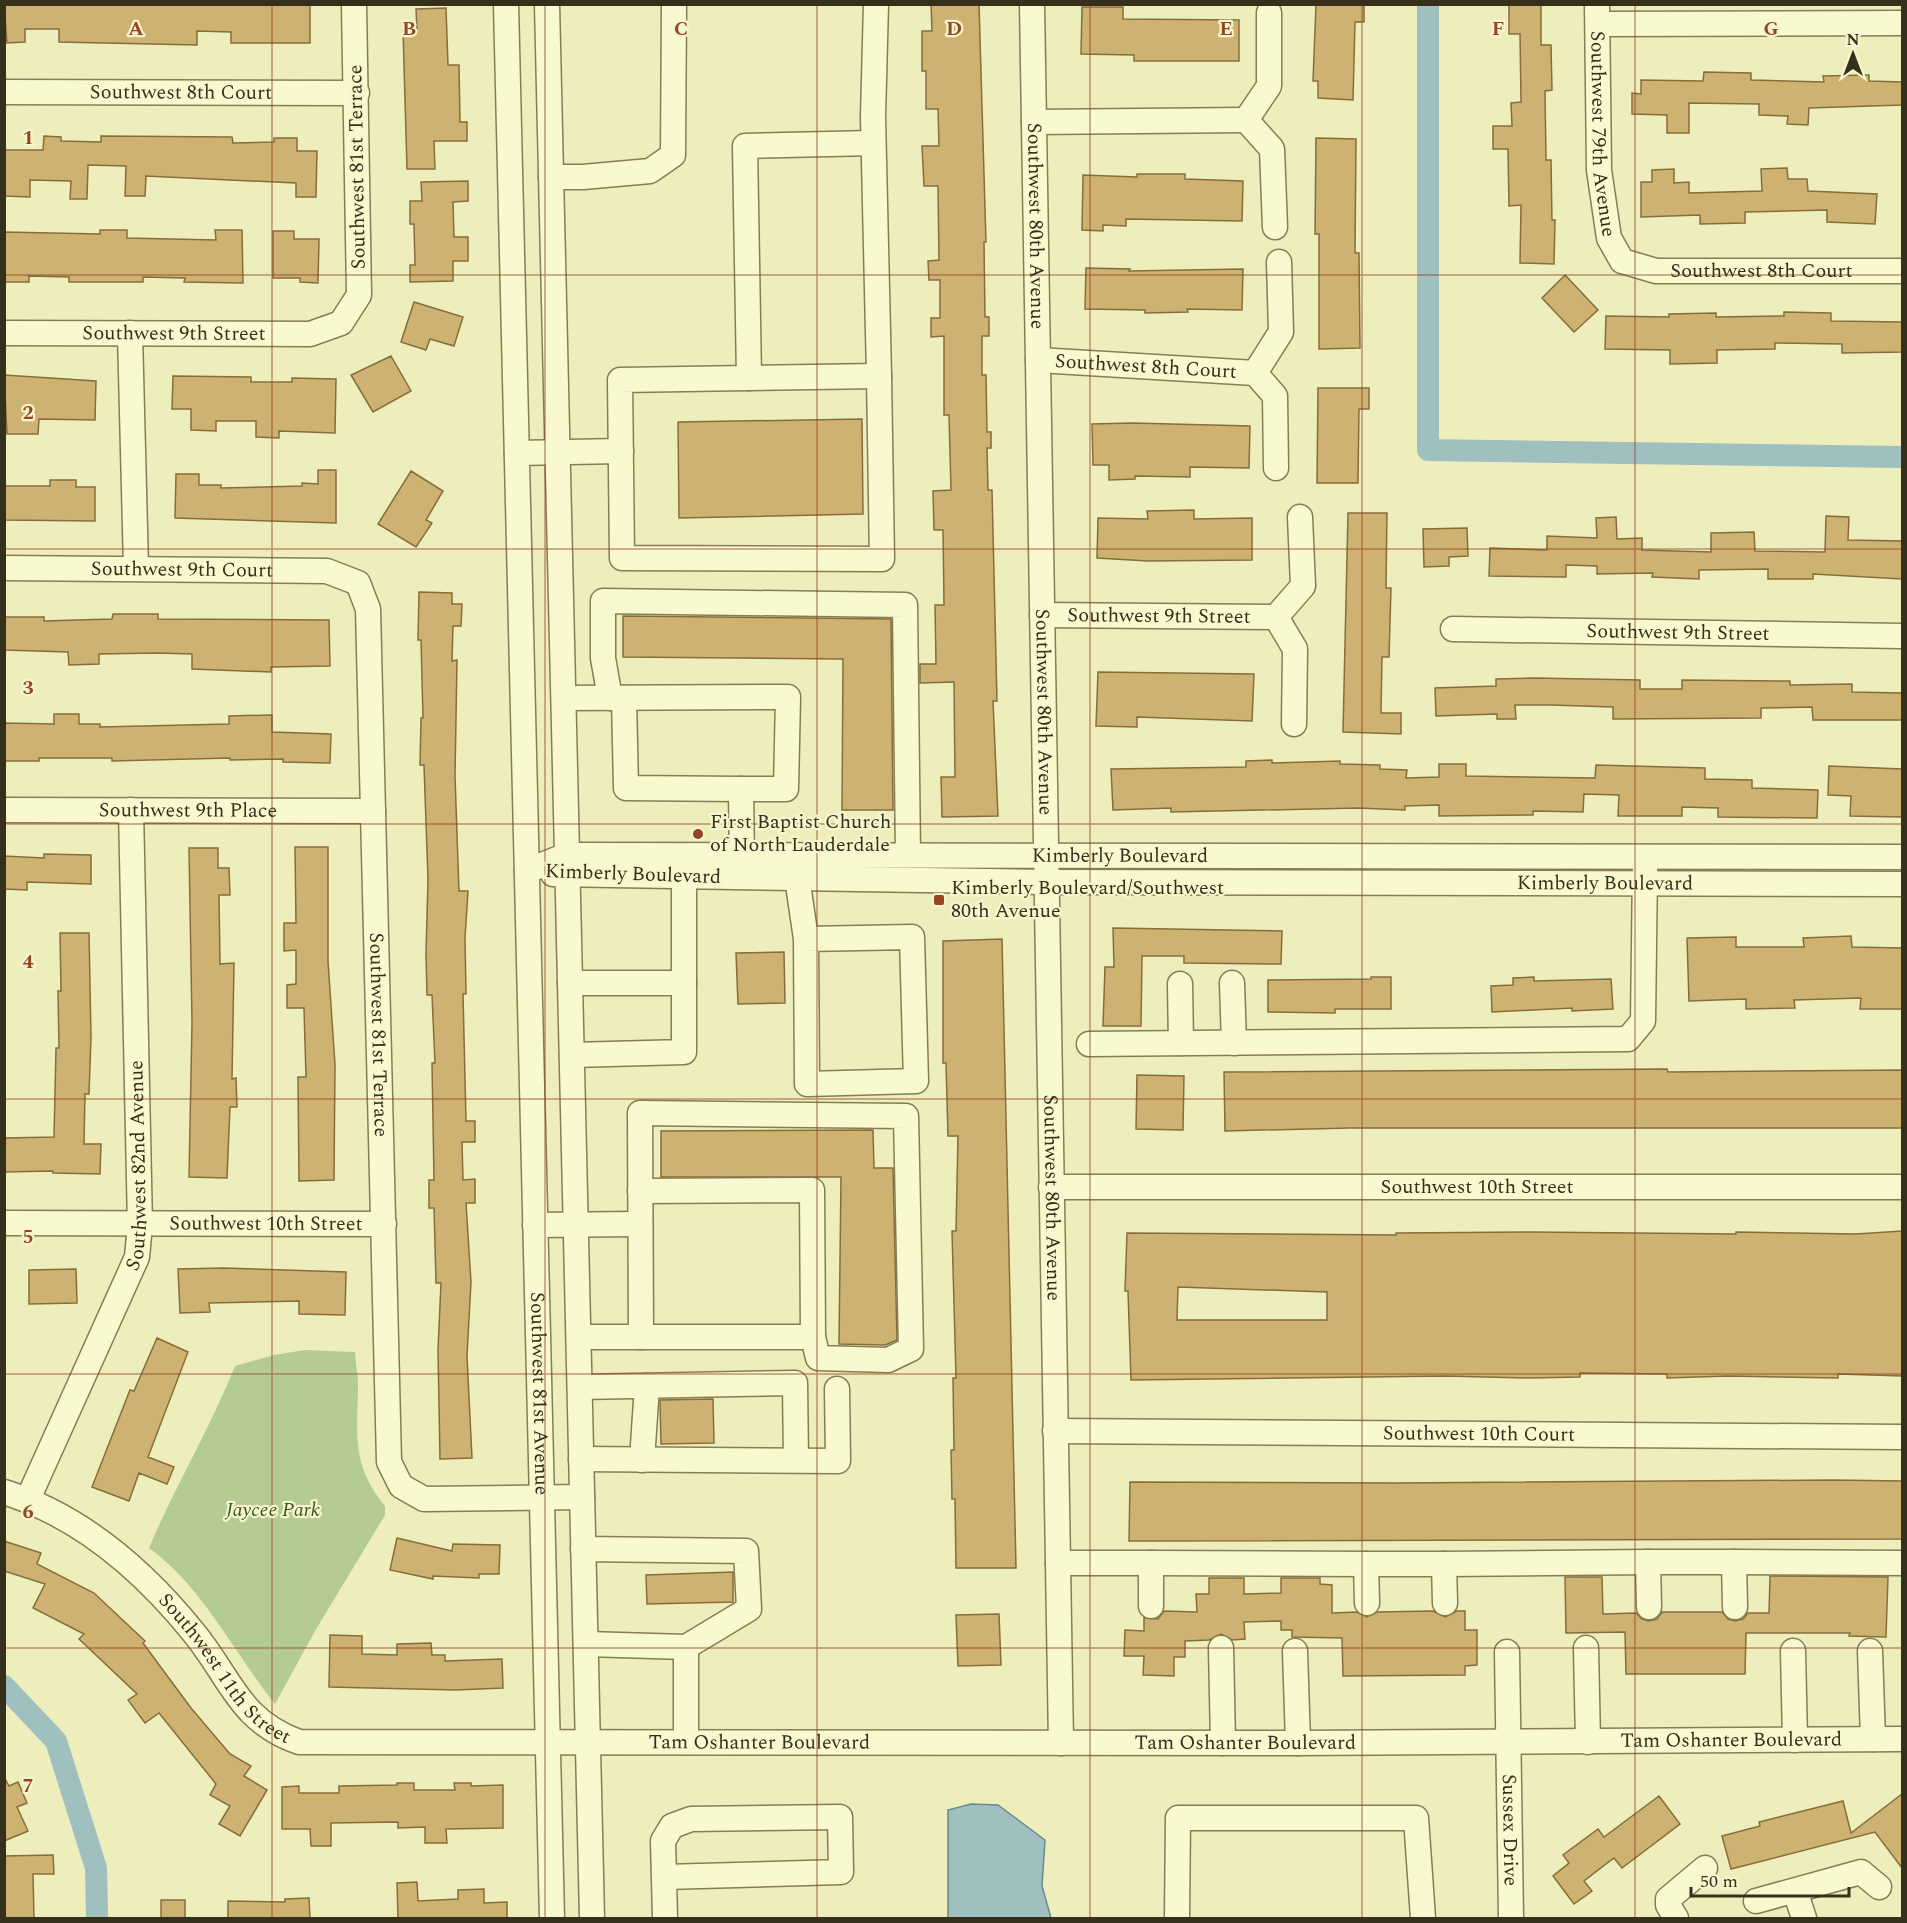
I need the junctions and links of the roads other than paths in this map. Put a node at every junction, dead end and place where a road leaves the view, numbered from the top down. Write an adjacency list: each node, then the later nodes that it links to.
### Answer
1 (354, 4): 11 (street, Southwest 81st Terrace)
2 (506, 4): 29 (street, Southwest 81st Avenue)
3 (547, 4): 15 (street, Southwest 81st Avenue)
4 (674, 4): 15 (street)
5 (876, 4): 14 (street)
6 (1032, 4): 13 (street, Southwest 80th Avenue)
7 (1269, 13): 12 (street)
8 (1597, 14): 9 (street); 17 (street, Southwest 79th Avenue)
9 (1902, 23)
10 (4, 92): 11 (street, Southwest 8th Court)
11 (357, 93): 20 (street, Southwest 81st Terrace)
12 (1246, 120): 13 (street); 16 (street)
13 (1034, 122): 23 (street, Southwest 80th Avenue)
14 (873, 143): 25 (street); 26 (street)
15 (551, 177): 27 (street, Southwest 81st Avenue)
16 (1275, 227)
17 (1622, 261): 19 (street, Southwest 8th Court)
18 (1280, 262): 24 (street)
19 (1902, 271)
20 (341, 323): 22 (street, Southwest 9th Street)
21 (4, 333): 22 (street, Southwest 9th Street)
22 (130, 333): 33 (street)
23 (1038, 360): 24 (street, Southwest 8th Court); 35 (street, Southwest 80th Avenue)
24 (1255, 372): 30 (street)
25 (879, 376): 26 (street); 28 (street)
26 (749, 378): 28 (street)
27 (558, 452): 28 (street); 29 (street); 39 (street, Southwest 81st Avenue)
28 (621, 452)
29 (517, 453): 54 (street, Southwest 81st Avenue)
30 (1276, 468)
31 (1300, 517): 36 (street)
32 (4, 568): 33 (street, Southwest 9th Court)
33 (136, 568): 34 (street, Southwest 9th Court)
34 (358, 583): 45 (street, Southwest 81st Terrace)
35 (1042, 615): 36 (street, Southwest 9th Street); 47 (street, Southwest 80th Avenue)
36 (1276, 617): 41 (street)
37 (1453, 629): 38 (street, Southwest 9th Street)
38 (1902, 636)
39 (564, 698): 40 (street); 50 (street, Southwest 81st Avenue)
40 (617, 698): 42 (street); 42 (street); 46 (street)
41 (1294, 724)
42 (741, 789): 52 (street)
43 (4, 810): 44 (street, Southwest 9th Place)
44 (131, 810): 45 (street, Southwest 9th Place); 73 (street, Southwest 82nd Avenue)
45 (373, 811): 71 (street, Southwest 81st Terrace)
46 (908, 855): 47 (street, Kimberly Boulevard); 53 (street, Kimberly Boulevard)
47 (1045, 856): 48 (street, Kimberly Boulevard); 55 (street, Southwest 80th Avenue)
48 (1645, 857): 49 (street, Kimberly Boulevard); 56 (street)
49 (1902, 857)
50 (568, 865): 51 (street, Kimberly Boulevard); 54 (street, Kimberly Boulevard); 59 (street, Southwest 81st Avenue)
51 (684, 866): 52 (street, Kimberly Boulevard); 60 (street)
52 (742, 866): 53 (street, Kimberly Boulevard)
53 (796, 867): 55 (street, Kimberly Boulevard); 58 (street)
54 (527, 870): 74 (street, Southwest 81st Avenue)
55 (1046, 882): 56 (street, Kimberly Boulevard); 67 (street, Southwest 80th Avenue)
56 (1645, 883): 57 (street, Kimberly Boulevard); 64 (street)
57 (1902, 884)
58 (806, 939): 58 (street)
59 (570, 983): 60 (street); 66 (street, Southwest 81st Avenue)
60 (684, 983): 66 (street)
61 (1232, 983): 64 (street)
62 (1180, 984): 63 (street)
63 (1181, 1043): 64 (street); 65 (street)
64 (1234, 1043)
65 (1089, 1044)
66 (572, 1055): 75 (street, Southwest 81st Avenue)
67 (1051, 1187): 68 (street, Southwest 10th Street); 82 (street, Southwest 80th Avenue)
68 (1902, 1187)
69 (640, 1191): 72 (street); 78 (street); 78 (street)
70 (4, 1223): 73 (street, Southwest 10th Street)
71 (384, 1224): 73 (street, Southwest 10th Street); 88 (street, Southwest 81st Terrace)
72 (640, 1224): 75 (street); 77 (street)
73 (140, 1225): 90 (street, Southwest 82nd Avenue)
74 (535, 1225): 75 (street); 88 (street, Southwest 81st Avenue)
75 (576, 1225): 76 (street, Southwest 81st Avenue)
76 (579, 1337): 77 (street); 80 (street, Southwest 81st Avenue)
77 (641, 1337): 78 (street)
78 (813, 1337)
79 (647, 1386): 80 (street); 85 (street); 86 (street)
80 (580, 1387): 84 (street, Southwest 81st Avenue)
81 (837, 1389): 86 (street)
82 (1056, 1431): 83 (street, Southwest 10th Court); 94 (street, Southwest 80th Avenue)
83 (1902, 1437)
84 (582, 1459): 85 (street); 89 (street, Southwest 81st Avenue)
85 (642, 1460): 86 (street)
86 (796, 1460)
87 (4, 1492): 90 (street, Southwest 11th Street)
88 (541, 1497): 89 (street); 114 (street, Southwest 81st Avenue)
89 (582, 1497): 91 (street, Southwest 81st Avenue)
90 (28, 1499): 114 (street, Southwest 11th Street)
91 (583, 1549): 104 (street, Southwest 81st Avenue); 105 (street)
92 (1648, 1562): 93 (street); 98 (street); 102 (street)
93 (1734, 1562): 96 (street); 103 (street)
94 (1058, 1563): 95 (street); 120 (street, Southwest 80th Avenue)
95 (1150, 1563): 97 (street); 101 (street)
96 (1902, 1563)
97 (1366, 1564): 98 (street); 99 (street)
98 (1444, 1564): 100 (street)
99 (1367, 1603)
100 (1445, 1603)
101 (1150, 1606)
102 (1649, 1607)
103 (1735, 1607)
104 (586, 1644): 105 (street); 116 (street, Southwest 81st Avenue)
105 (686, 1647): 117 (street)
106 (1221, 1648): 121 (street)
107 (1586, 1648): 119 (street)
108 (1295, 1651): 122 (street)
109 (1793, 1651): 115 (street)
110 (1869, 1651): 112 (street)
111 (1507, 1652): 118 (street, Sussex Drive)
112 (1873, 1739): 113 (street, Tam Oshanter Boulevard); 115 (street, Tam Oshanter Boulevard)
113 (1902, 1739)
114 (547, 1740): 116 (street, Southwest 11th Street); 128 (street, Southwest 81st Avenue)
115 (1795, 1740): 119 (street, Tam Oshanter Boulevard)
116 (588, 1741): 117 (street, Tam Oshanter Boulevard); 129 (street, Southwest 81st Avenue)
117 (686, 1742): 120 (street, Tam Oshanter Boulevard)
118 (1507, 1742): 119 (street, Tam Oshanter Boulevard); 122 (street, Tam Oshanter Boulevard); 133 (street, Sussex Drive)
119 (1588, 1742)
120 (1061, 1743): 121 (street, Tam Oshanter Boulevard)
121 (1223, 1743): 122 (street, Tam Oshanter Boulevard)
122 (1298, 1743)
123 (1706, 1868): 134 (street)
124 (664, 1877): 124 (street); 130 (street)
125 (1879, 1887): 126 (street)
126 (1795, 1891): 127 (street); 135 (street)
127 (1756, 1901)
128 (552, 1918)
129 (592, 1918)
130 (665, 1918)
131 (1177, 1918): 132 (street)
132 (1423, 1918)
133 (1511, 1918)
134 (1676, 1918)
135 (1804, 1918)

